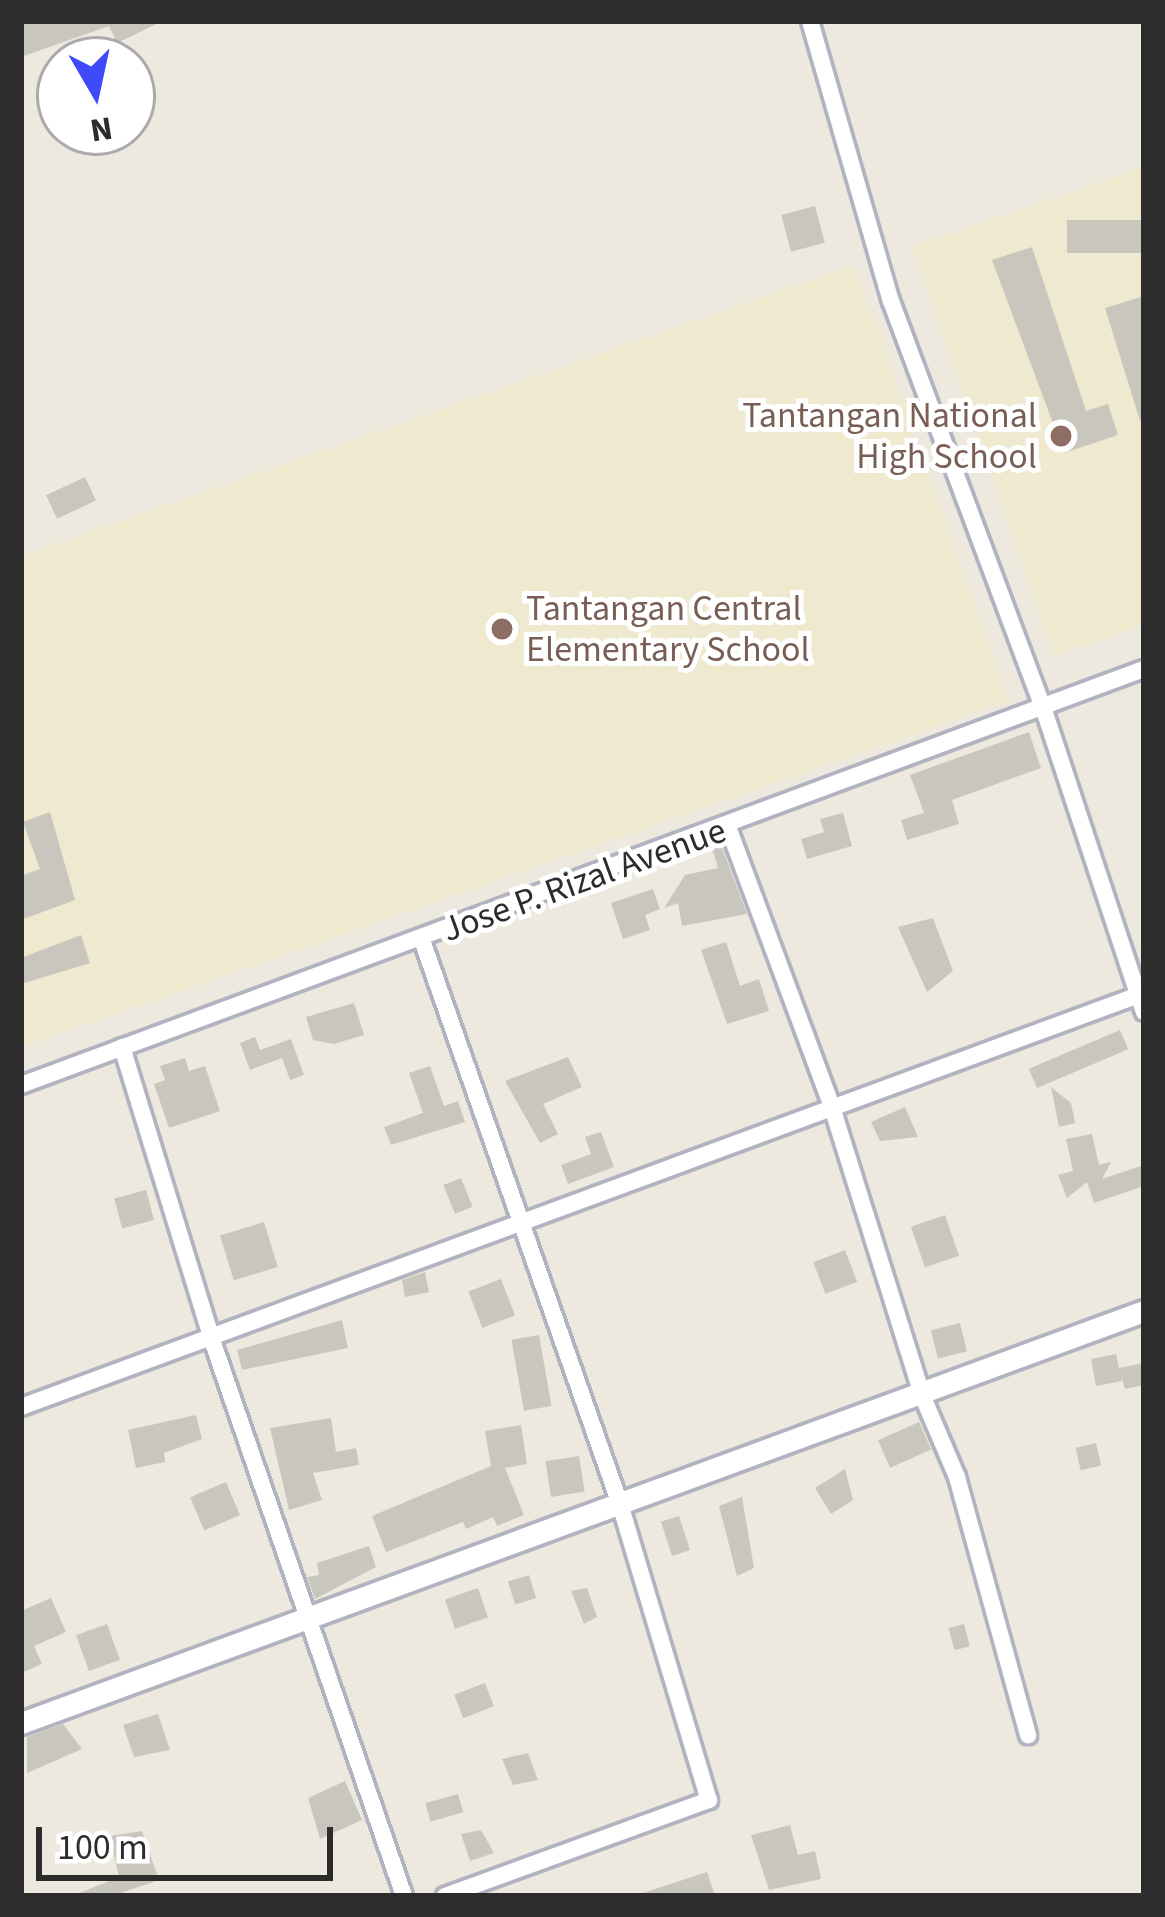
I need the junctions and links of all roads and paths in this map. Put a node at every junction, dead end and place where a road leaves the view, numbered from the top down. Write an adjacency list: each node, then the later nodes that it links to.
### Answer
1 (810, 21): 3 (street)
2 (1144, 669): 3 (street, Jose P. Rizal Avenue)
3 (1042, 707): 4 (street, Jose P. Rizal Avenue); 6 (street)
4 (728, 826): 5 (street, Jose P. Rizal Avenue); 9 (street)
5 (422, 940): 7 (street, Jose P. Rizal Avenue); 10 (street)
6 (1142, 1000): 9 (street)
7 (122, 1047): 8 (street, Jose P. Rizal Avenue); 12 (street)
8 (21, 1085)
9 (831, 1103): 10 (street); 13 (street)
10 (520, 1220): 12 (street); 15 (street)
11 (1144, 1311): 13 (street)
12 (211, 1337): 14 (street); 16 (street)
13 (922, 1395): 15 (street); 18 (street)
14 (21, 1407)
15 (620, 1504): 16 (street); 20 (street)
16 (309, 1620): 17 (street); 19 (street)
17 (21, 1723)
18 (1028, 1735)
19 (404, 1896)
20 (446, 1896)

